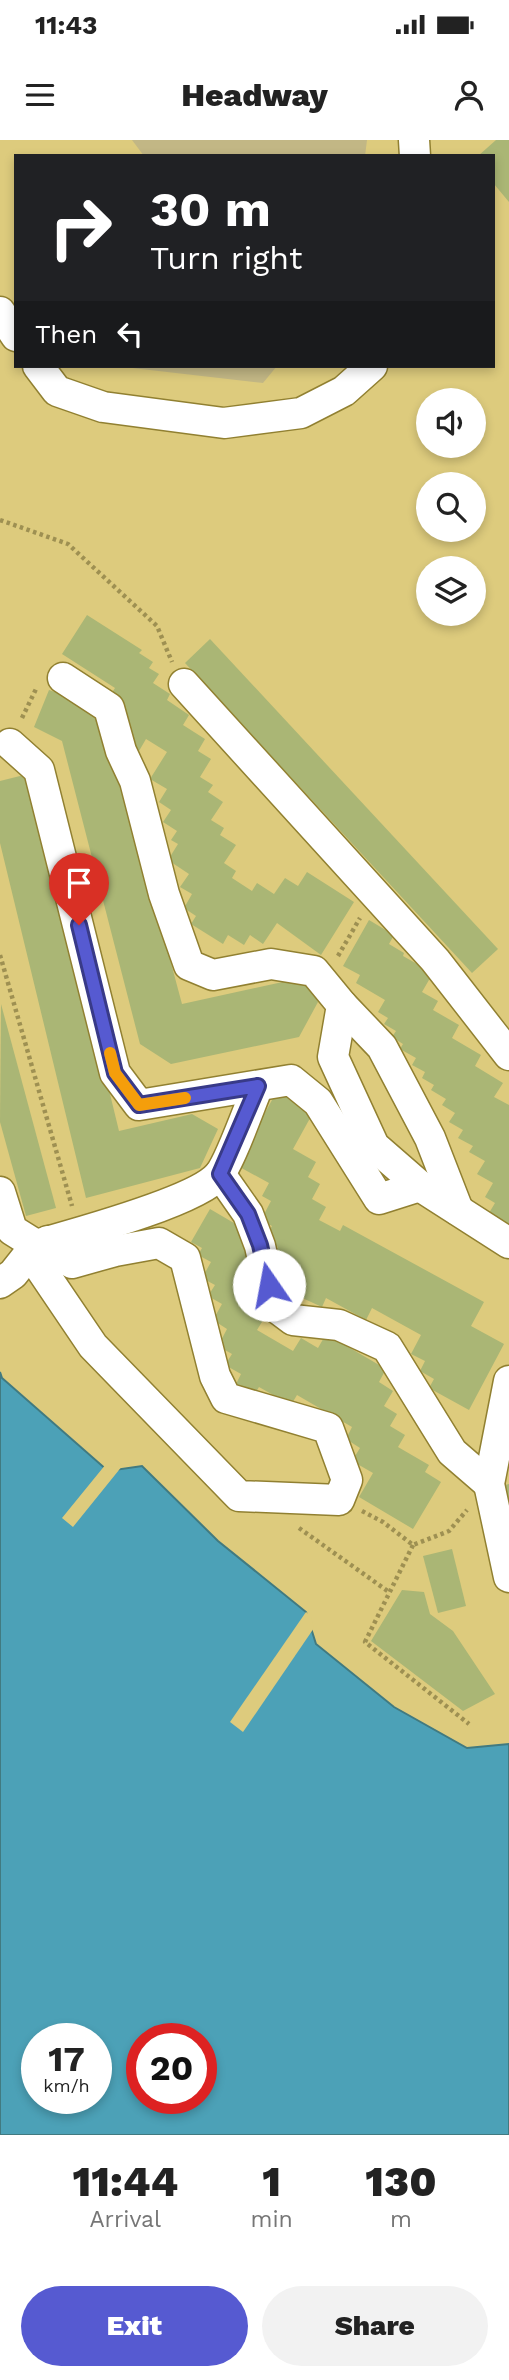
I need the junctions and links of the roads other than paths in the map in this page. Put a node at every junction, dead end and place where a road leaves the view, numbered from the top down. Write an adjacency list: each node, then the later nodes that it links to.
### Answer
1 (0, 312): 2 (lane)
2 (14, 333)
3 (40, 368): 4 (lane)
4 (370, 368)
5 (63, 678): 8 (lane)
6 (184, 684): 9 (lane)
7 (10, 744): 10 (lane)
8 (342, 1005): 12 (lane); 14 (lane)
9 (509, 1055)
10 (258, 1086): 11 (lane); 12 (lane)
11 (220, 1174): 16 (lane); 19 (lane)
12 (420, 1186): 14 (lane)
13 (0, 1192): 16 (lane)
14 (458, 1210): 15 (lane)
15 (509, 1243)
16 (38, 1246): 16 (lane); 17 (lane)
17 (0, 1283)
18 (509, 1381): 19 (lane)
19 (489, 1484): 20 (lane)
20 (509, 1577)

